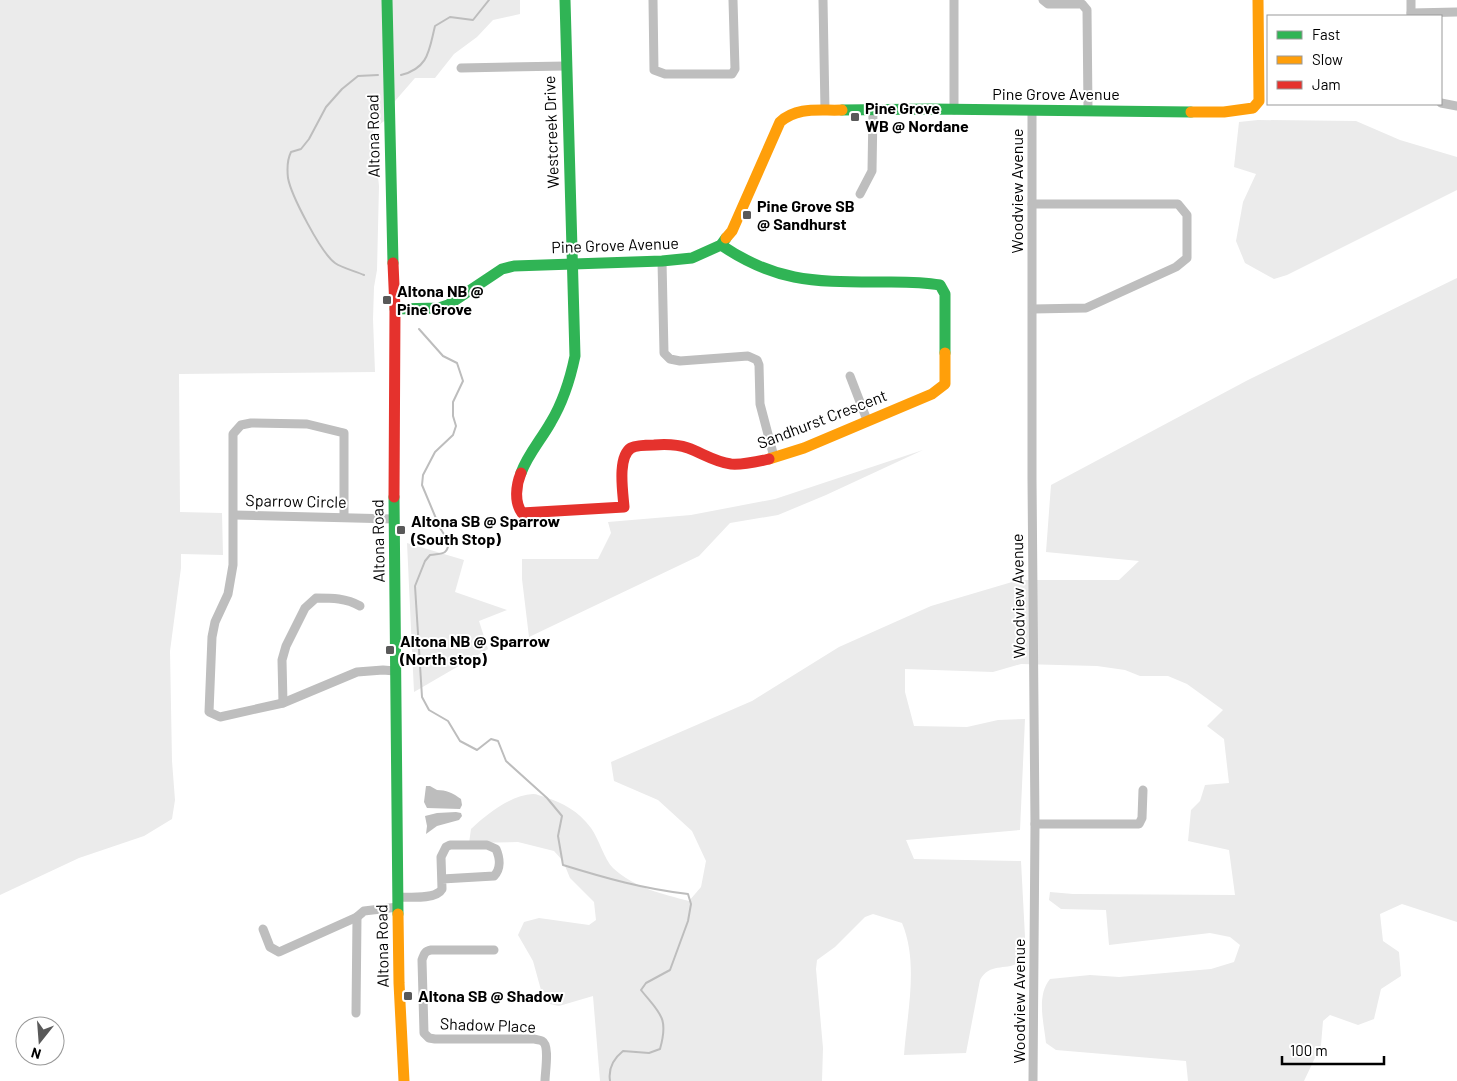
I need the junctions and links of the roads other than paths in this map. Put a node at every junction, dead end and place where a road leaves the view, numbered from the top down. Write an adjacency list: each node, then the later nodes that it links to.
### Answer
1 (386, 0): 26 (street, Altona Road)
2 (565, 0): 12 (street, Westcreek Drive)
3 (653, 0): 4 (street)
4 (733, 0)
5 (823, 0): 16 (street)
6 (954, 0): 18 (street)
7 (1043, 0): 19 (street)
8 (1258, 0): 19 (street, Pine Grove Avenue)
9 (1411, 0): 11 (street)
10 (1457, 12): 11 (street)
11 (1411, 15)
12 (566, 66): 13 (street); 25 (street, Westcreek Drive)
13 (461, 68)
14 (1442, 103): 15 (street)
15 (1457, 106)
16 (825, 110): 17 (street, Pine Grove Avenue); 23 (street, Pine Grove Avenue)
17 (873, 110): 18 (street, Pine Grove Avenue); 21 (street)
18 (954, 110): 20 (street, Pine Grove Avenue)
19 (1088, 110): 20 (street, Pine Grove Avenue)
20 (1032, 111): 22 (street, Woodview Avenue)
21 (860, 194)
22 (1032, 204): 27 (street, Woodview Avenue); 27 (street)
23 (721, 245): 24 (street, Pine Grove Avenue); 29 (street, Sandhurst Crescent)
24 (662, 261): 25 (street, Pine Grove Avenue); 30 (street)
25 (572, 263): 26 (street, Pine Grove Avenue); 30 (street, Sandhurst Crescent)
26 (394, 309): 33 (street, Altona Road)
27 (1033, 310): 38 (street, Woodview Avenue)
28 (850, 376): 29 (street)
29 (867, 420): 30 (street, Sandhurst Crescent)
30 (774, 458)
31 (234, 514): 32 (street, Sparrow Circle); 32 (street); 36 (street, Sparrow Circle)
32 (344, 517): 33 (street, Sparrow Circle)
33 (394, 519): 35 (street, Altona Road)
34 (360, 606): 36 (street)
35 (396, 671): 36 (street, Sparrow Circle); 40 (street, Altona Road)
36 (283, 702)
37 (1143, 790): 38 (street)
38 (1035, 824): 47 (street, Woodview Avenue)
39 (442, 879): 39 (street); 40 (street)
40 (398, 902): 41 (street); 45 (street, Altona Road)
41 (357, 916): 42 (street); 44 (street)
42 (263, 929)
43 (494, 950): 46 (street, Shadow Place)
44 (356, 1013)
45 (404, 1081)
46 (545, 1081)
47 (1033, 1081)

